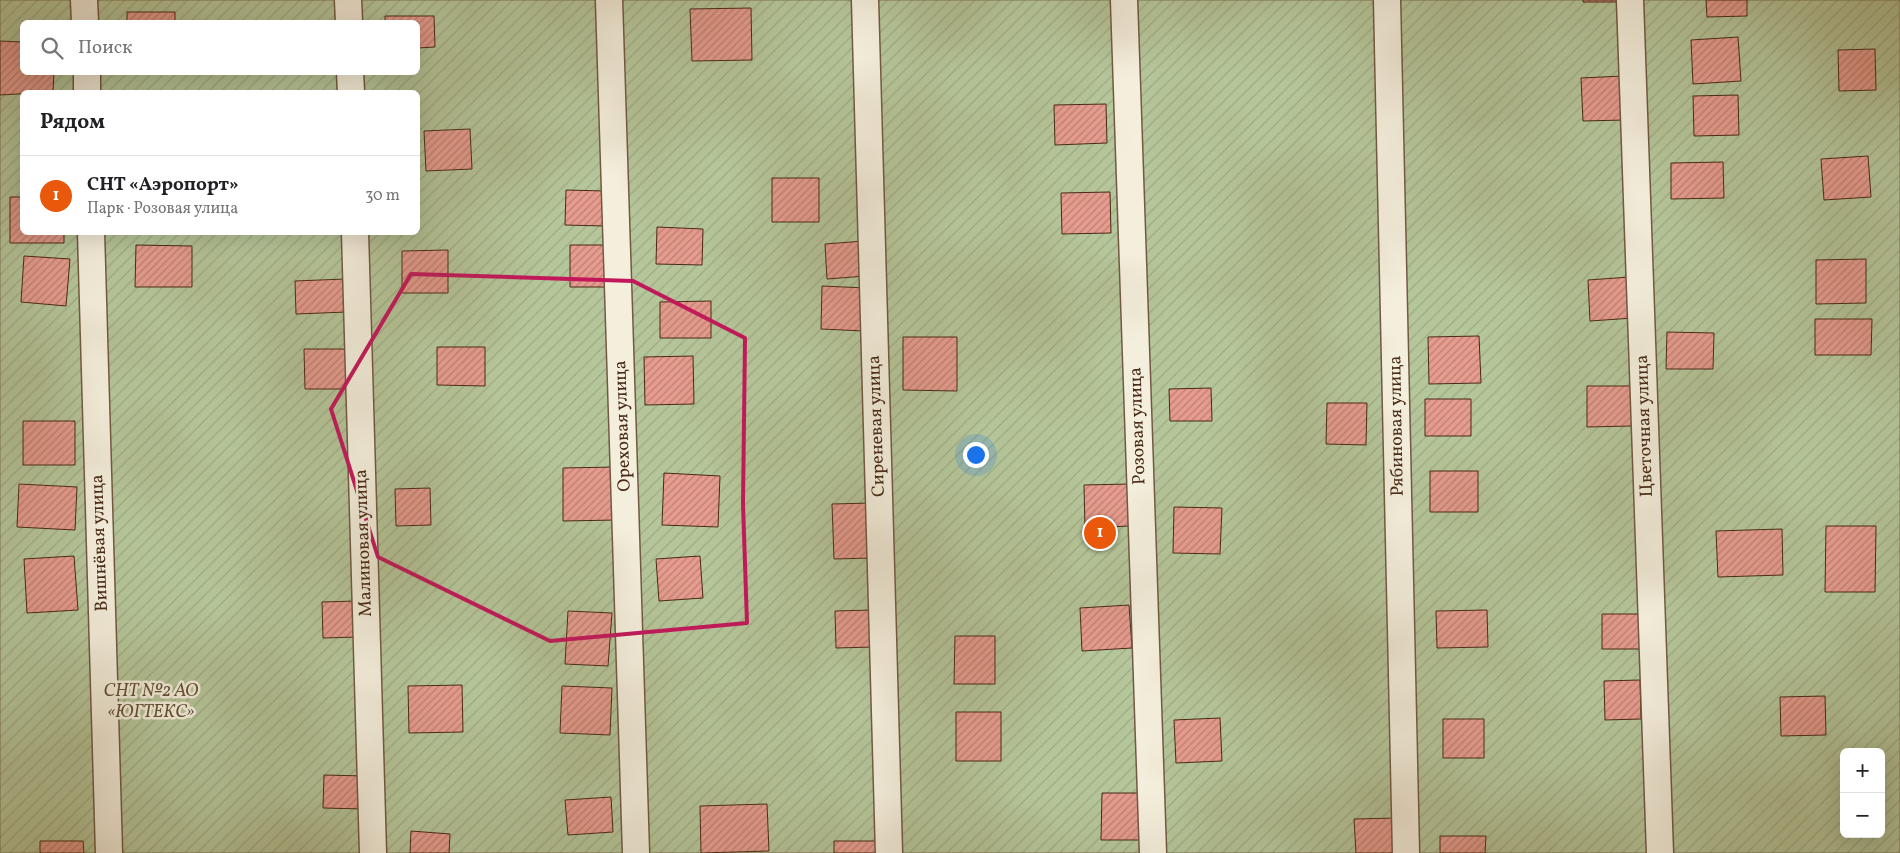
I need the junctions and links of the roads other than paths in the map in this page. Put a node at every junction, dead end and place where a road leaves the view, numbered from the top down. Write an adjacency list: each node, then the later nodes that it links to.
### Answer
1 (84, 0): 8 (street)
2 (348, 0): 9 (street)
3 (609, 0): 18 (street, Ореховая улица)
4 (865, 0): 19 (street, Сиреневая улица)
5 (1124, 0): 20 (street, Розовая улица)
6 (1387, 0): 21 (street, Рябиновая улица)
7 (1630, 0): 22 (street, Цветочная улица)
8 (85, 20)
9 (349, 20)
10 (86, 75): 12 (street)
11 (350, 75): 13 (street)
12 (87, 90)
13 (351, 90)
14 (91, 235): 16 (street, Вишнёвая улица)
15 (355, 235): 17 (street, Малиновая улица)
16 (109, 853)
17 (373, 853)
18 (636, 853)
19 (889, 853)
20 (1153, 853)
21 (1406, 853)
22 (1660, 853)

